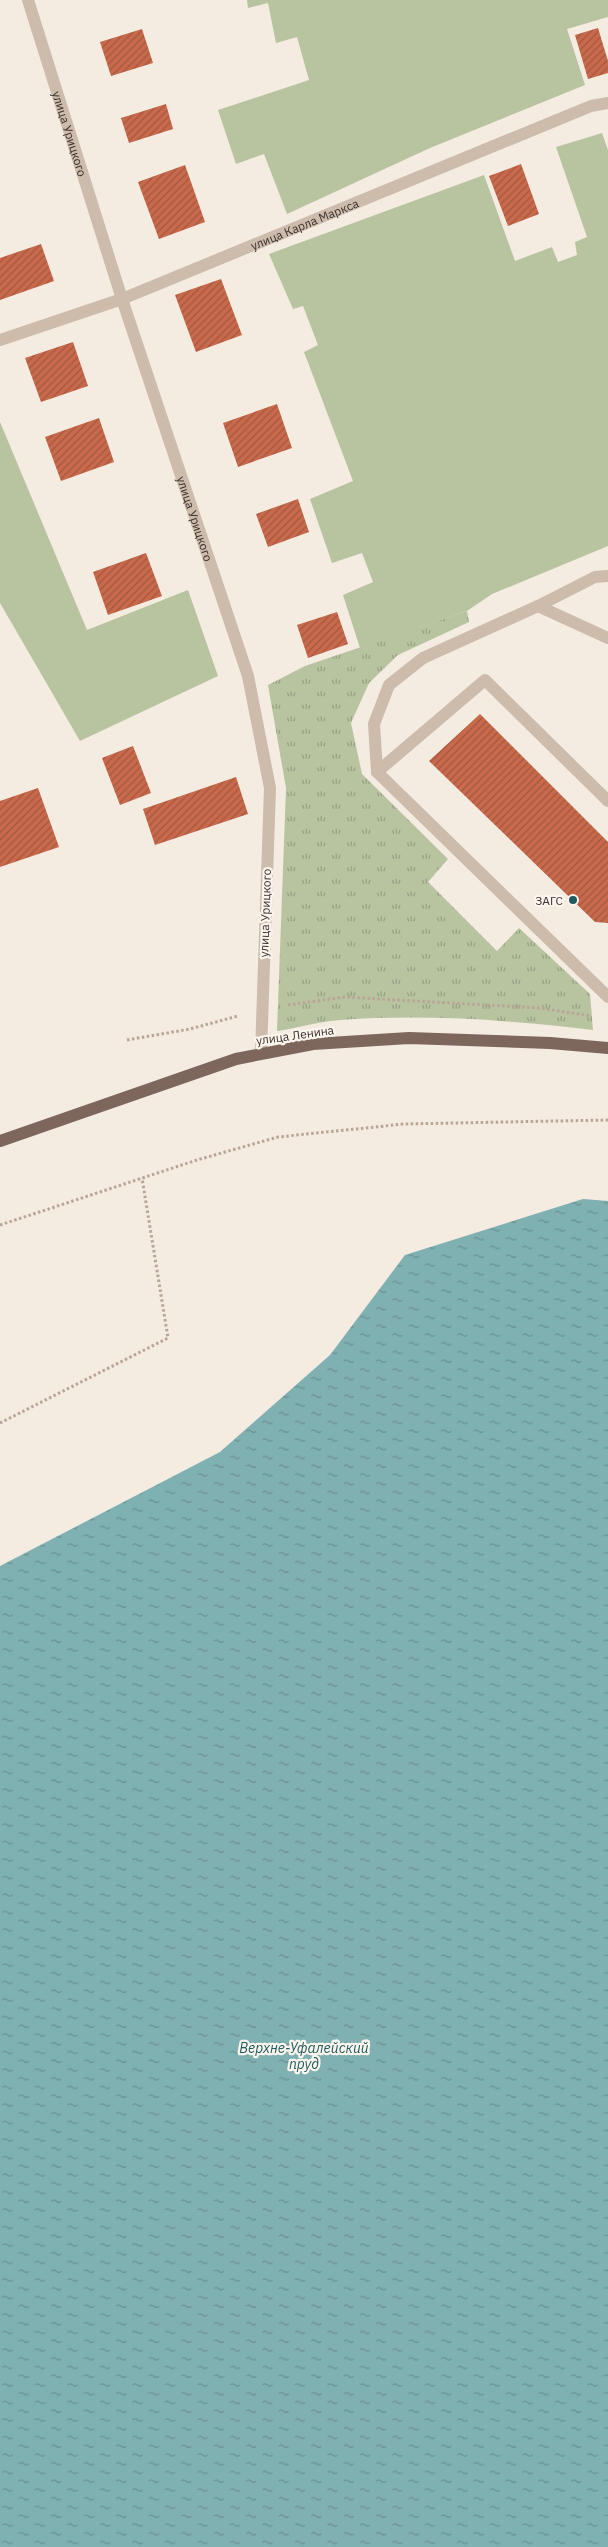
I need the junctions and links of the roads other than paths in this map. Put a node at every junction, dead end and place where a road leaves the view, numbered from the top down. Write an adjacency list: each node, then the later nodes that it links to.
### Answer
1 (28, 0): 3 (street, улица Урицкого)
2 (608, 103): 3 (street, улица Карла Маркса)
3 (122, 299): 4 (street, улица Карла Маркса); 12 (street, улица Урицкого)
4 (0, 340)
5 (608, 576): 6 (street)
6 (538, 606): 7 (street); 8 (street)
7 (608, 638)
8 (377, 772): 9 (street); 10 (street)
9 (608, 801)
10 (608, 997)
11 (608, 1048): 12 (main road, улица Ленина)
12 (261, 1054): 13 (main road, улица Ленина)
13 (0, 1141)

